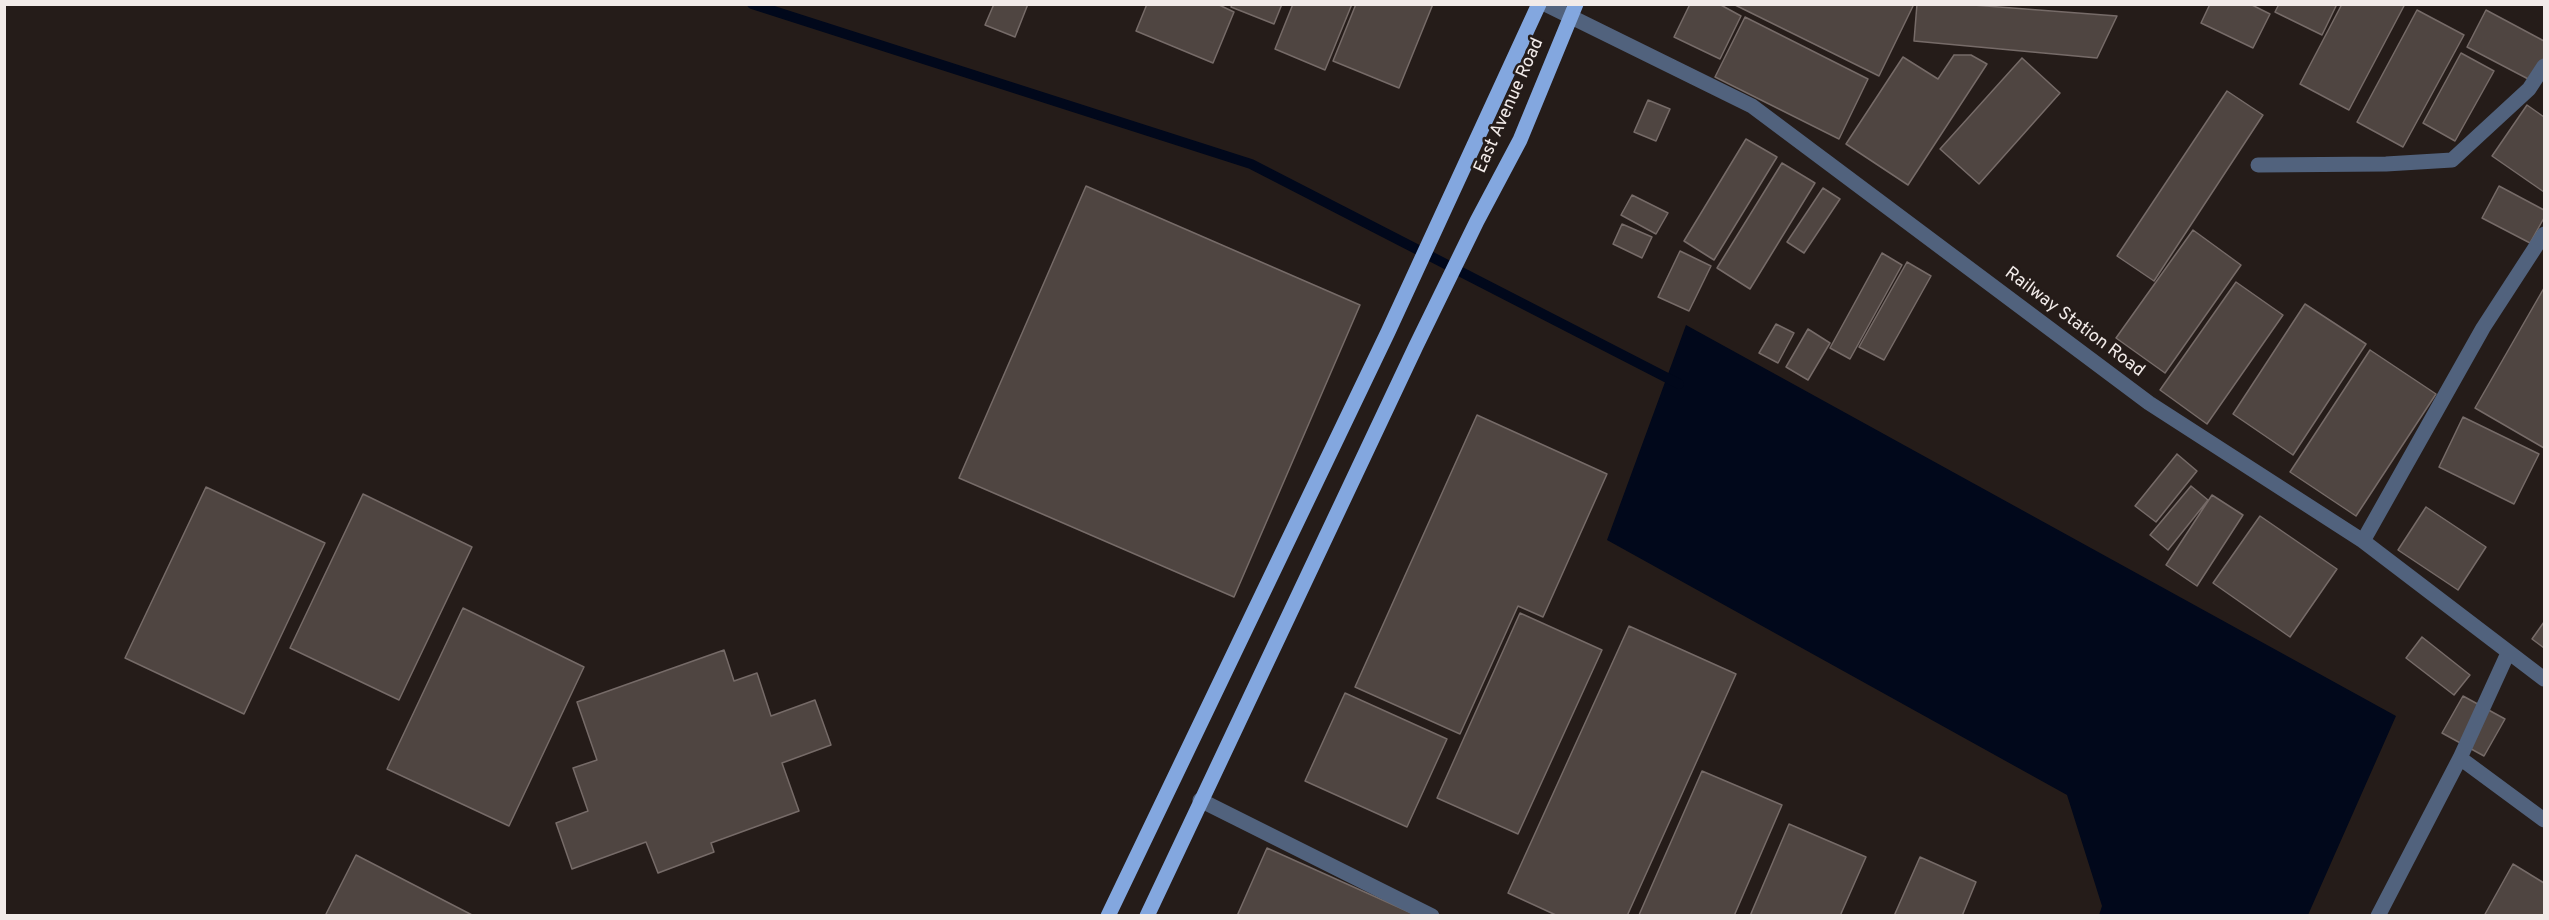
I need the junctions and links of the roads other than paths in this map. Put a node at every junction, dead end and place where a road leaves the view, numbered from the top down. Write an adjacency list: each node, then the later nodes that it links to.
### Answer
1 (1539, 4): 13 (main road, East Avenue Road)
2 (1545, 4): 3 (street, Railway Station Road)
3 (1573, 11): 7 (street, Railway Station Road); 11 (main road, East Avenue Road)
4 (2544, 66): 5 (street)
5 (2258, 165)
6 (2544, 234): 7 (street)
7 (2363, 541): 8 (street, Railway Station Road)
8 (2508, 653): 9 (street, Railway Station Road); 10 (street)
9 (2544, 679)
10 (2460, 758): 12 (street); 16 (street)
11 (1200, 800): 14 (main road, East Avenue Road); 15 (street)
12 (2544, 820)
13 (1108, 915)
14 (1147, 915)
15 (1432, 915)
16 (2378, 915)

